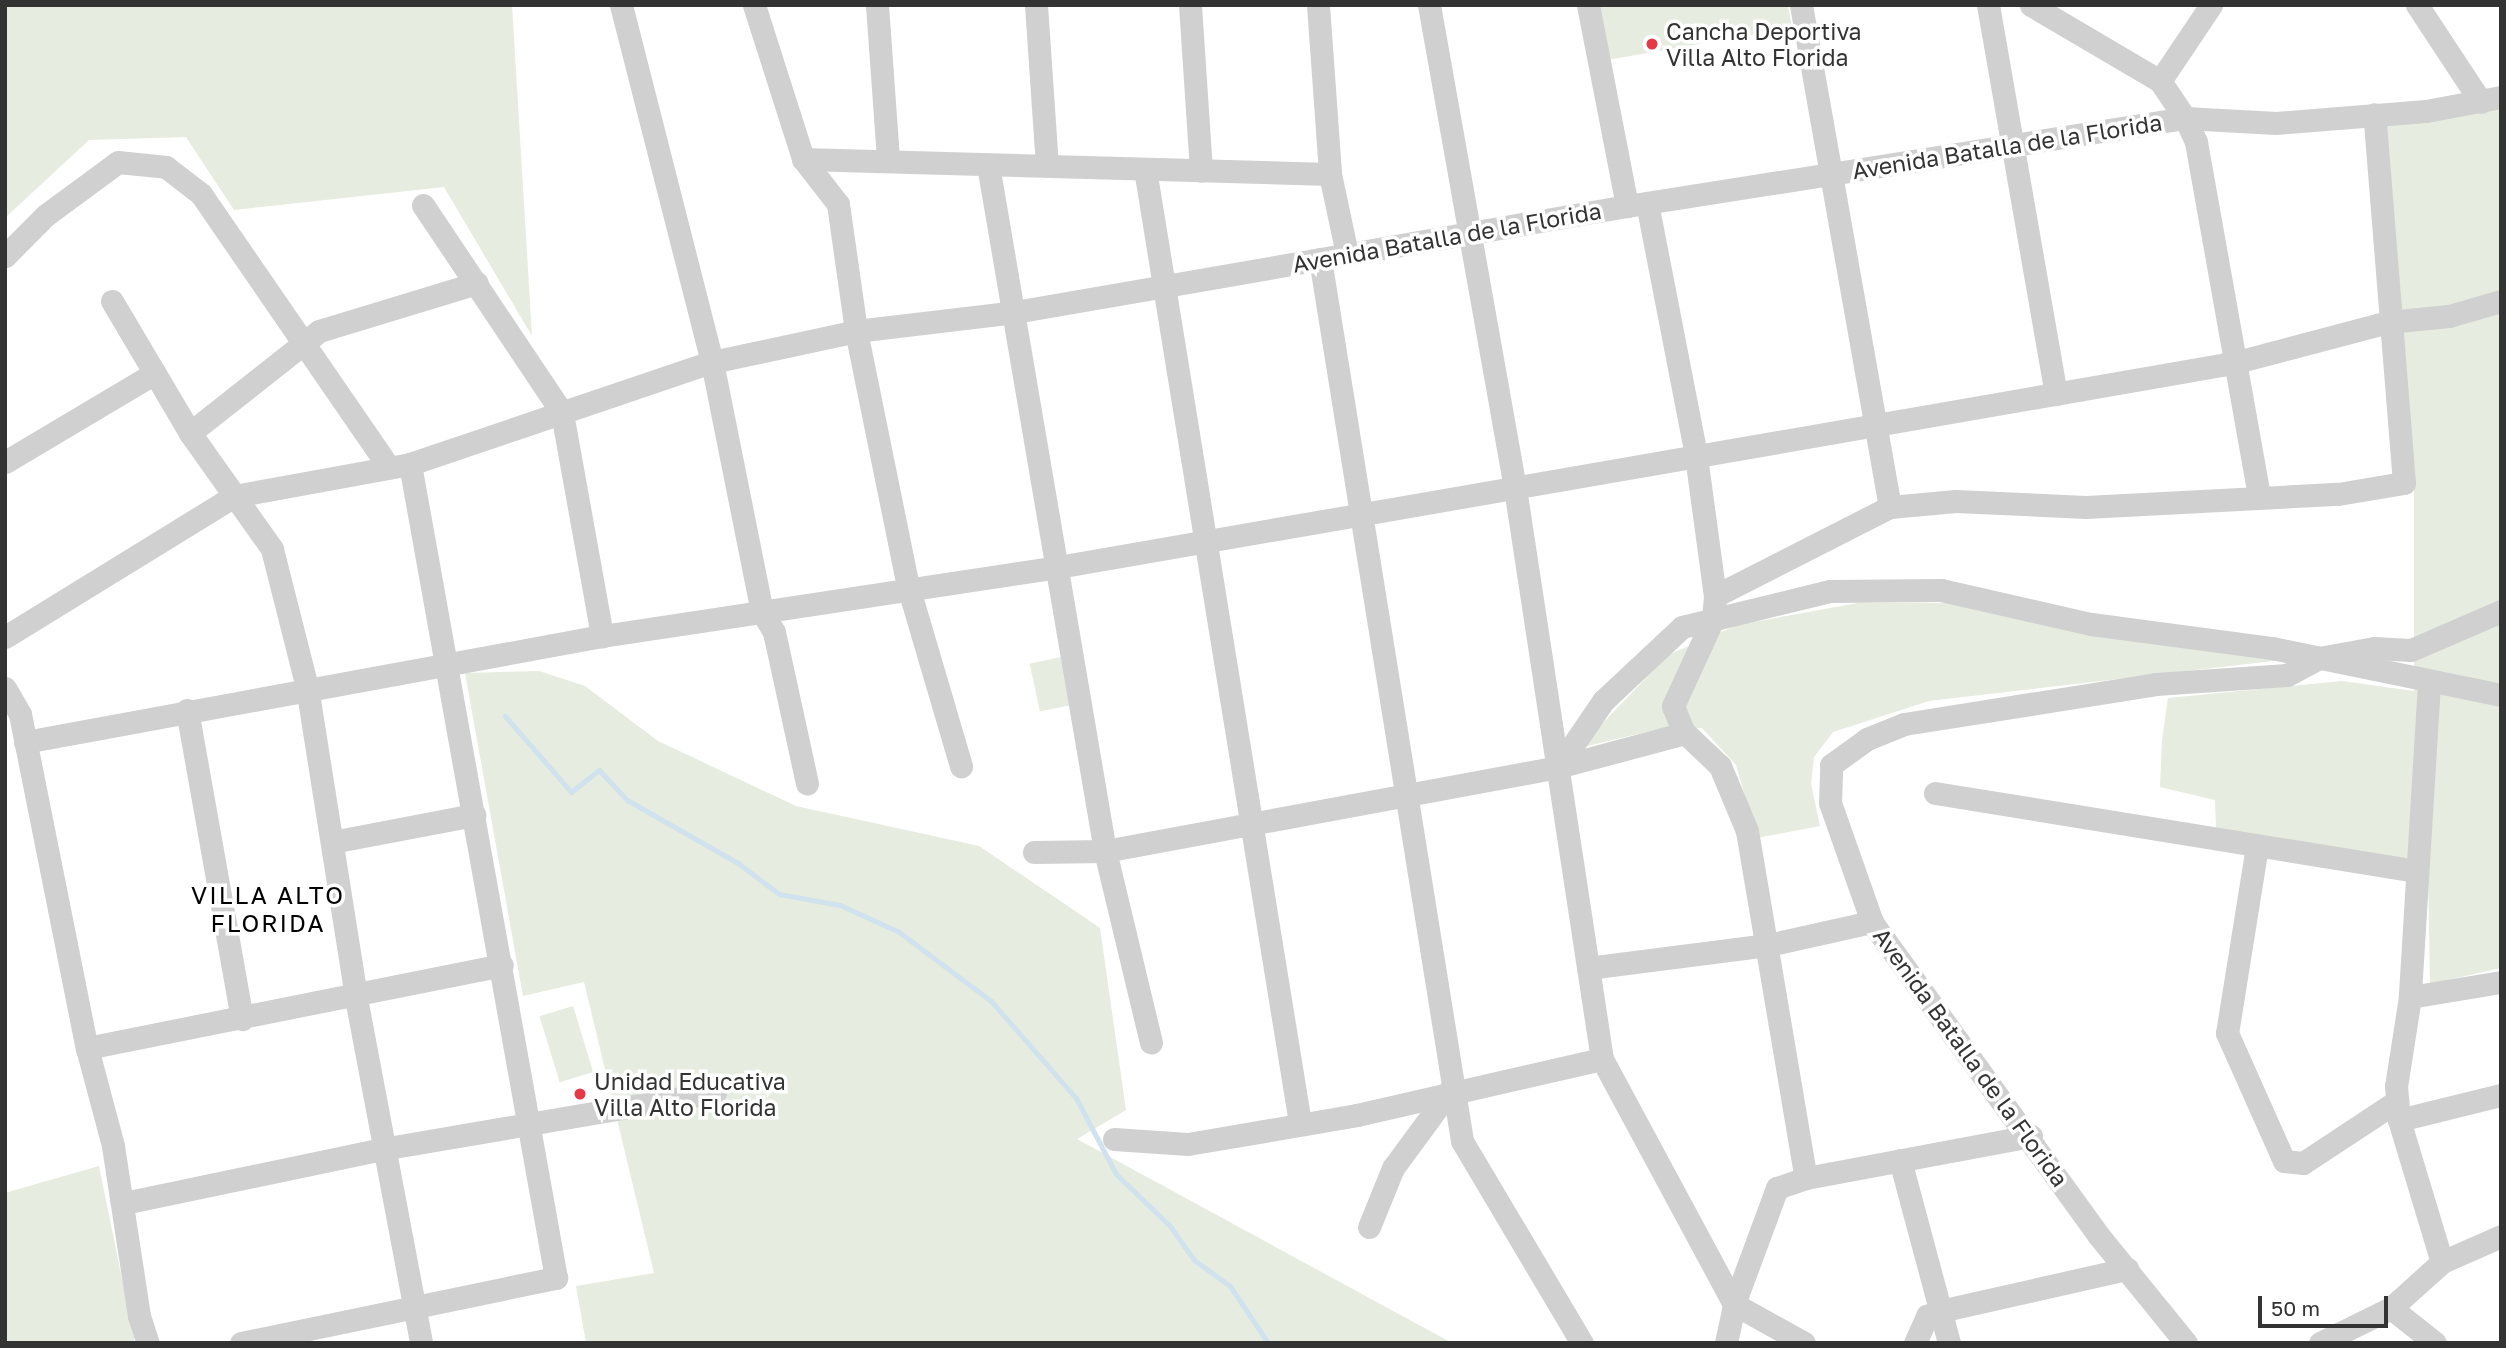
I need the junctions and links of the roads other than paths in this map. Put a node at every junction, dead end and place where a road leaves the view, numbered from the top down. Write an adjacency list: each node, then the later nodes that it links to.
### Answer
1 (621, 5): 41 (street)
2 (754, 5): 19 (street)
3 (877, 5): 20 (street)
4 (1036, 5): 22 (street)
5 (1190, 5): 24 (street)
6 (1318, 5): 25 (street)
7 (1429, 5): 29 (street)
8 (1588, 5): 27 (street)
9 (1801, 5): 26 (street)
10 (1988, 5): 18 (street)
11 (2031, 5): 14 (street)
12 (2211, 5): 14 (street)
13 (2417, 5): 15 (street)
14 (2160, 81): 17 (street)
15 (2491, 99): 16 (street, Avenida Batalla de la Florida)
16 (2374, 114): 17 (street, Avenida Batalla de la Florida); 38 (street)
17 (2185, 118): 18 (street, Avenida Batalla de la Florida); 42 (street)
18 (2013, 145): 26 (street, Avenida Batalla de la Florida); 44 (street)
19 (803, 159): 20 (street); 39 (street)
20 (888, 160): 21 (street)
21 (988, 164): 22 (street); 37 (street)
22 (1047, 166): 23 (street)
23 (1145, 169): 24 (street); 34 (street)
24 (1201, 171): 25 (street)
25 (1330, 174): 30 (street)
26 (1832, 174): 27 (street, Avenida Batalla de la Florida); 46 (street)
27 (1637, 204): 29 (street, Avenida Batalla de la Florida); 48 (street)
28 (423, 205): 33 (street)
29 (1469, 233): 30 (street, Avenida Batalla de la Florida); 51 (street)
30 (1347, 254): 32 (street, Avenida Batalla de la Florida)
31 (5, 256): 40 (street)
32 (1320, 259): 34 (street, Avenida Batalla de la Florida); 55 (street)
33 (477, 283): 40 (street); 45 (street)
34 (1166, 286): 37 (street, Avenida Batalla de la Florida); 56 (street)
35 (112, 301): 43 (street)
36 (2501, 301): 38 (street)
37 (1015, 312): 39 (street, Avenida Batalla de la Florida); 57 (street)
38 (2388, 322): 42 (street); 53 (street)
39 (856, 331): 41 (street, Avenida Batalla de la Florida); 58 (street)
40 (304, 343): 47 (street); 50 (street)
41 (712, 362): 45 (street, Avenida Batalla de la Florida); 61 (street)
42 (2233, 363): 44 (street); 53 (street)
43 (155, 373): 47 (street); 49 (street)
44 (2056, 394): 46 (street)
45 (562, 413): 50 (street, Avenida Batalla de la Florida); 62 (street)
46 (1874, 425): 48 (street); 54 (street)
47 (190, 433): 52 (street)
48 (1696, 456): 51 (street); 59 (street)
49 (5, 463)
50 (399, 466): 52 (street, Avenida Batalla de la Florida); 65 (street)
51 (1515, 488): 55 (street); 74 (street)
52 (234, 496): 63 (street); 67 (street)
53 (2259, 496): 54 (street)
54 (1890, 507): 59 (street)
55 (1361, 514): 56 (street); 77 (street)
56 (1207, 541): 57 (street); 79 (street)
57 (1058, 567): 58 (street); 82 (street)
58 (908, 586): 61 (street); 73 (street)
59 (1714, 607): 64 (street); 71 (street); 74 (street)
60 (2501, 611): 64 (street, Avenida Batalla de la Florida)
61 (762, 612): 62 (street); 75 (street)
62 (602, 636): 65 (street)
63 (5, 637)
64 (2319, 658): 66 (street); 85 (street, Avenida Batalla de la Florida)
65 (447, 663): 67 (street); 78 (street)
66 (2429, 682): 69 (street); 84 (street)
67 (307, 687): 70 (street); 80 (street)
68 (5, 688): 72 (street)
69 (2501, 695)
70 (187, 710): 72 (street); 92 (street)
71 (1685, 733): 74 (street); 86 (street)
72 (25, 742): 94 (street)
73 (961, 766)
74 (1558, 767): 77 (street); 88 (street)
75 (807, 783)
76 (1935, 793): 81 (street)
77 (1406, 794): 79 (street); 96 (street)
78 (474, 815): 80 (street); 87 (street)
79 (1255, 821): 82 (street); 100 (street)
80 (332, 842): 91 (street)
81 (2257, 846): 84 (street); 99 (street)
82 (1105, 851): 83 (street); 93 (street)
83 (1034, 852)
84 (2416, 872): 90 (street)
85 (1872, 922): 86 (street); 102 (street, Avenida Batalla de la Florida)
86 (1768, 945): 88 (street); 106 (street)
87 (502, 965): 91 (street); 101 (street)
88 (1588, 968): 95 (street)
89 (2501, 982): 90 (street)
90 (2410, 997): 99 (street)
91 (356, 998): 92 (street); 104 (street)
92 (242, 1019): 94 (street)
93 (1151, 1043)
94 (87, 1048): 107 (street)
95 (1602, 1059): 96 (street); 112 (street)
96 (1451, 1089): 100 (street); 108 (street); 119 (street)
97 (715, 1092): 101 (street)
98 (2501, 1095): 99 (street)
99 (2398, 1111): 110 (street)
100 (1300, 1122): 103 (street)
101 (530, 1126): 104 (street); 113 (street)
102 (2031, 1136): 105 (street); 111 (street, Avenida Batalla de la Florida)
103 (1114, 1139)
104 (388, 1148): 107 (street); 113 (street)
105 (1900, 1160): 106 (street); 115 (street)
106 (1806, 1178): 112 (street)
107 (124, 1203): 116 (street)
108 (1369, 1227)
109 (2501, 1236): 110 (street)
110 (2442, 1262): 114 (street)
111 (2127, 1269): 115 (street); 124 (street, Avenida Batalla de la Florida)
112 (1734, 1304): 120 (street); 121 (street)
113 (415, 1305): 117 (street); 118 (street)
114 (2391, 1308): 125 (street); 126 (street)
115 (1940, 1311): 122 (street); 123 (street)
116 (148, 1343)
117 (241, 1343)
118 (421, 1343)
119 (1582, 1343)
120 (1726, 1343)
121 (1804, 1343)
122 (1915, 1343)
123 (1949, 1343)
124 (2186, 1343)
125 (2320, 1343)
126 (2435, 1343)

